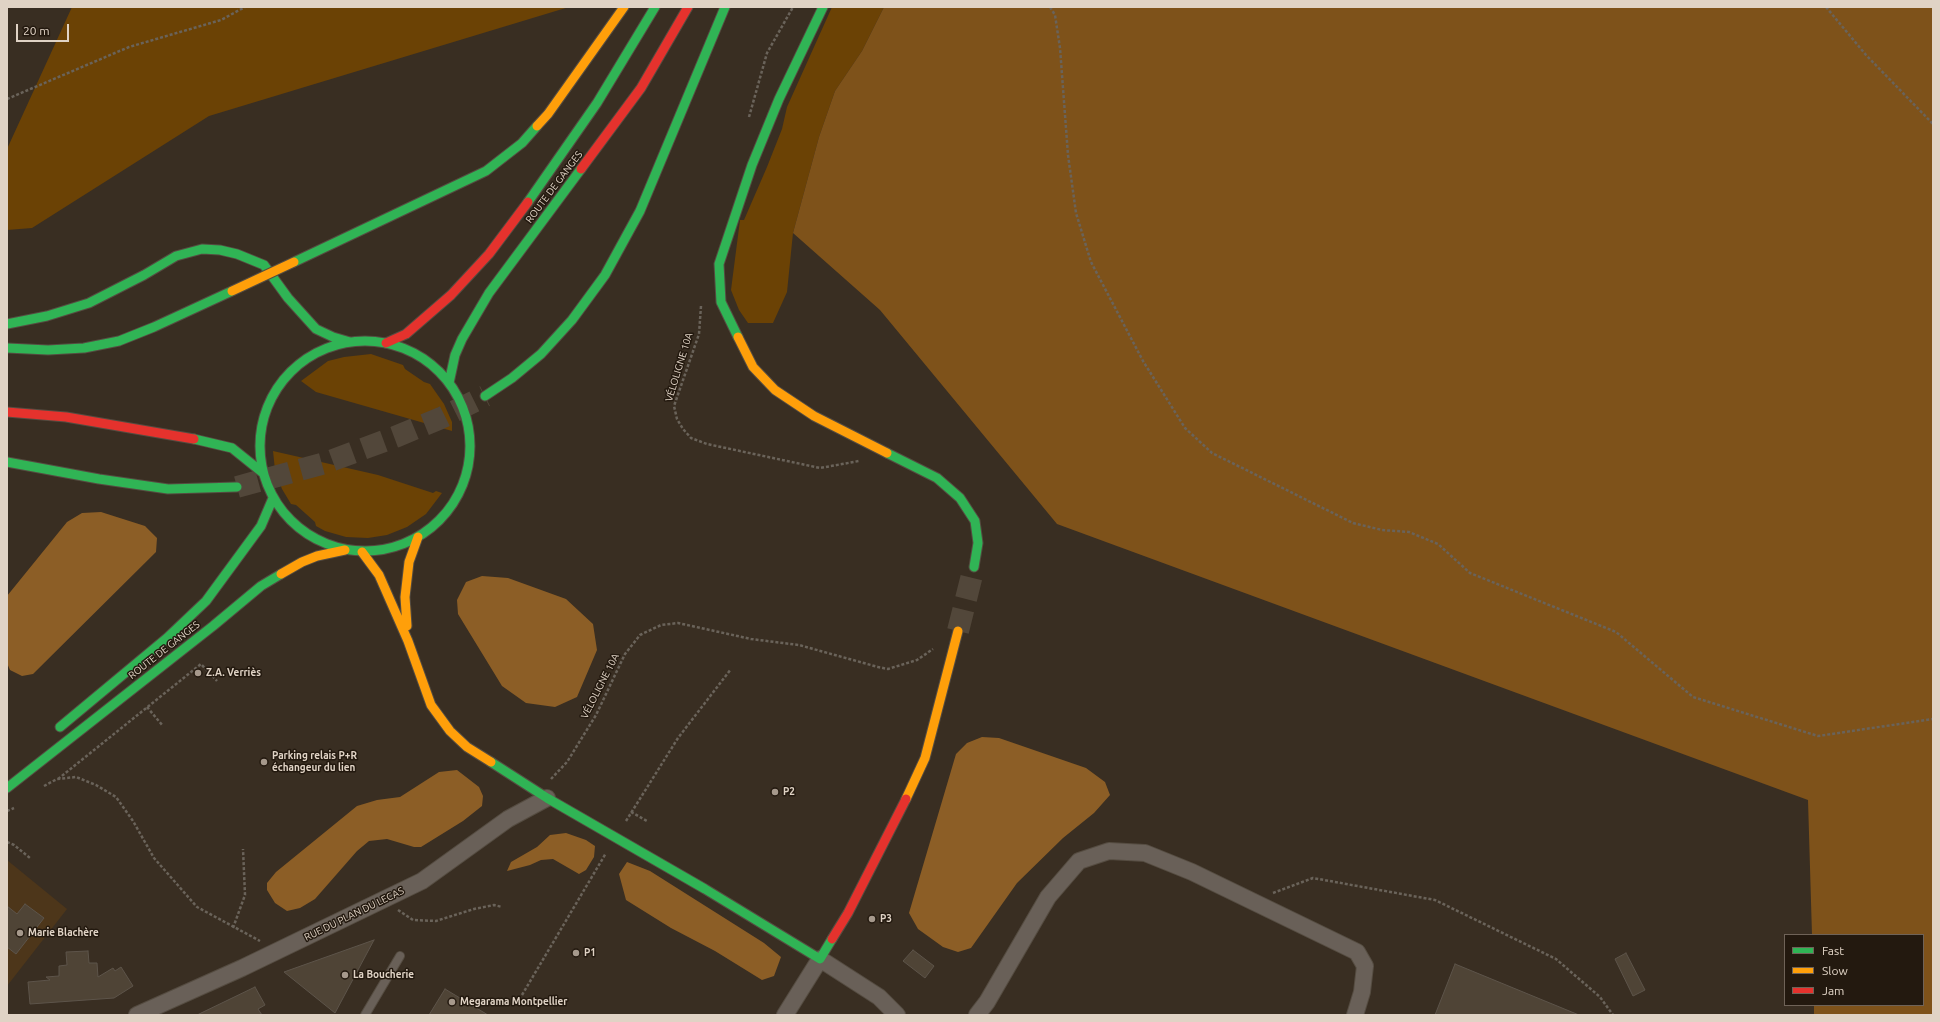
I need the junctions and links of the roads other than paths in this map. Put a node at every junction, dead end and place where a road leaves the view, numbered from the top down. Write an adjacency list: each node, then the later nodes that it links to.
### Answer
1 (624, 7): 9 (main road, bridge)
2 (654, 7): 8 (main road, ROUTE DE GANGES)
3 (688, 7): 10 (main road, ROUTE DE GANGES)
4 (725, 7): 11 (main road)
5 (823, 7): 20 (main road)
6 (7, 324): 7 (main road)
7 (350, 342): 8 (main road); 14 (main road)
8 (386, 343): 10 (main road)
9 (7, 348)
10 (449, 383): 17 (main road)
11 (485, 396)
12 (7, 412): 14 (main road)
13 (7, 462): 15 (main road)
14 (263, 473): 16 (main road)
15 (237, 487)
16 (273, 498): 18 (main road); 23 (main road, ROUTE DE GANGES)
17 (418, 537): 19 (main road); 22 (main road)
18 (346, 550): 19 (main road); 24 (main road, ROUTE DE GANGES)
19 (362, 552): 22 (main road)
20 (974, 567)
21 (958, 631): 27 (main road)
22 (408, 641): 25 (main road)
23 (55, 731)
24 (7, 788)
25 (542, 795): 27 (main road); 28 (street, RUE DU PLAN DU LECAS)
26 (400, 956): 29 (lane)
27 (820, 959): 30 (street); 31 (street)
28 (145, 1013)
29 (365, 1015)
30 (785, 1015)
31 (897, 1015)
32 (977, 1015): 33 (street)
33 (1355, 1015)

